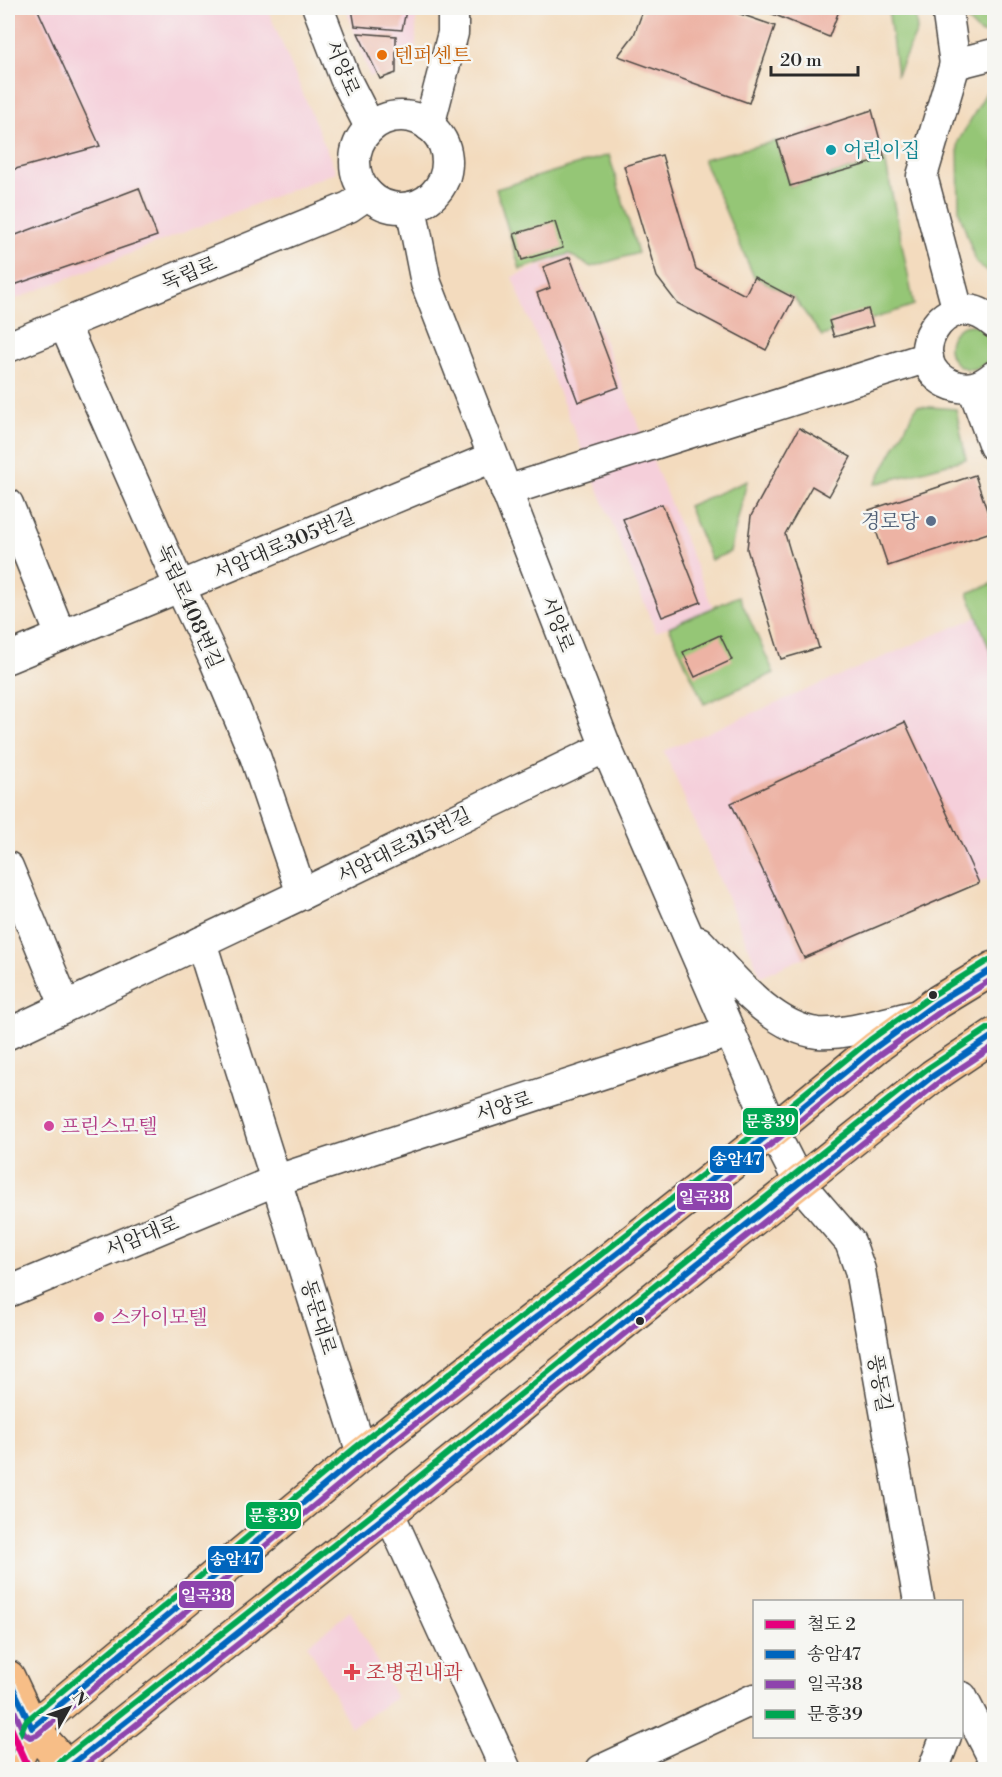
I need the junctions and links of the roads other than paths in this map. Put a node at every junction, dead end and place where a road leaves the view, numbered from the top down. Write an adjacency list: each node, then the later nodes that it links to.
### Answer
1 (318, 8): 7 (street, 서양로)
2 (453, 8): 6 (street)
3 (947, 8): 5 (street)
4 (994, 54): 5 (street)
5 (955, 64): 10 (street)
6 (429, 126): 7 (street); 9 (street)
7 (370, 127): 8 (street)
8 (368, 194): 9 (street); 12 (street, 독립로)
9 (411, 207): 17 (street, 서양로)
10 (958, 311): 11 (street); 14 (street)
11 (992, 318)
12 (64, 324): 13 (street, 독립로); 20 (street, 독립로408번길)
13 (8, 347)
14 (928, 357): 15 (street); 18 (street)
15 (984, 382): 16 (street)
16 (994, 446)
17 (493, 458): 18 (street, 서양로); 20 (street, 서암대로305번길)
18 (506, 491): 23 (street, 서양로)
19 (8, 504): 21 (street)
20 (180, 587): 21 (street, 서암대로305번길); 25 (street, 독립로408번길)
21 (61, 636): 22 (street, 서암대로305번길)
22 (8, 658)
23 (606, 747): 25 (street, 서암대로315번길); 26 (street, 서양로)
24 (8, 867): 29 (street)
25 (302, 894): 27 (street, 서암대로315번길)
26 (684, 927): 30 (street); 31 (street, 서양로)
27 (201, 942): 29 (street, 서암대로315번길); 35 (street)
28 (994, 968): 30 (main road)
29 (65, 1005): 32 (street, 서암대로315번길)
30 (919, 1016): 34 (main road)
31 (730, 1032): 34 (street, 서양로); 35 (street, 서양로)
32 (8, 1034)
33 (994, 1035): 36 (main road)
34 (773, 1131): 36 (street, 서양로); 38 (main road)
35 (277, 1180): 37 (street, 서암대로); 38 (street, 동문대로)
36 (800, 1184): 39 (main road); 40 (street, 풍동길)
37 (8, 1292)
38 (362, 1454): 44 (main road)
39 (389, 1512): 47 (main road); 49 (street)
40 (919, 1600)
41 (8, 1677): 44 (main road)
42 (753, 1699): 50 (street)
43 (963, 1699): 46 (street)
44 (32, 1728): 47 (main road); 48 (main road)
45 (946, 1738): 51 (street)
46 (992, 1750)
47 (68, 1769)
48 (11, 1770)
49 (506, 1770)
50 (601, 1770)
51 (933, 1770)

